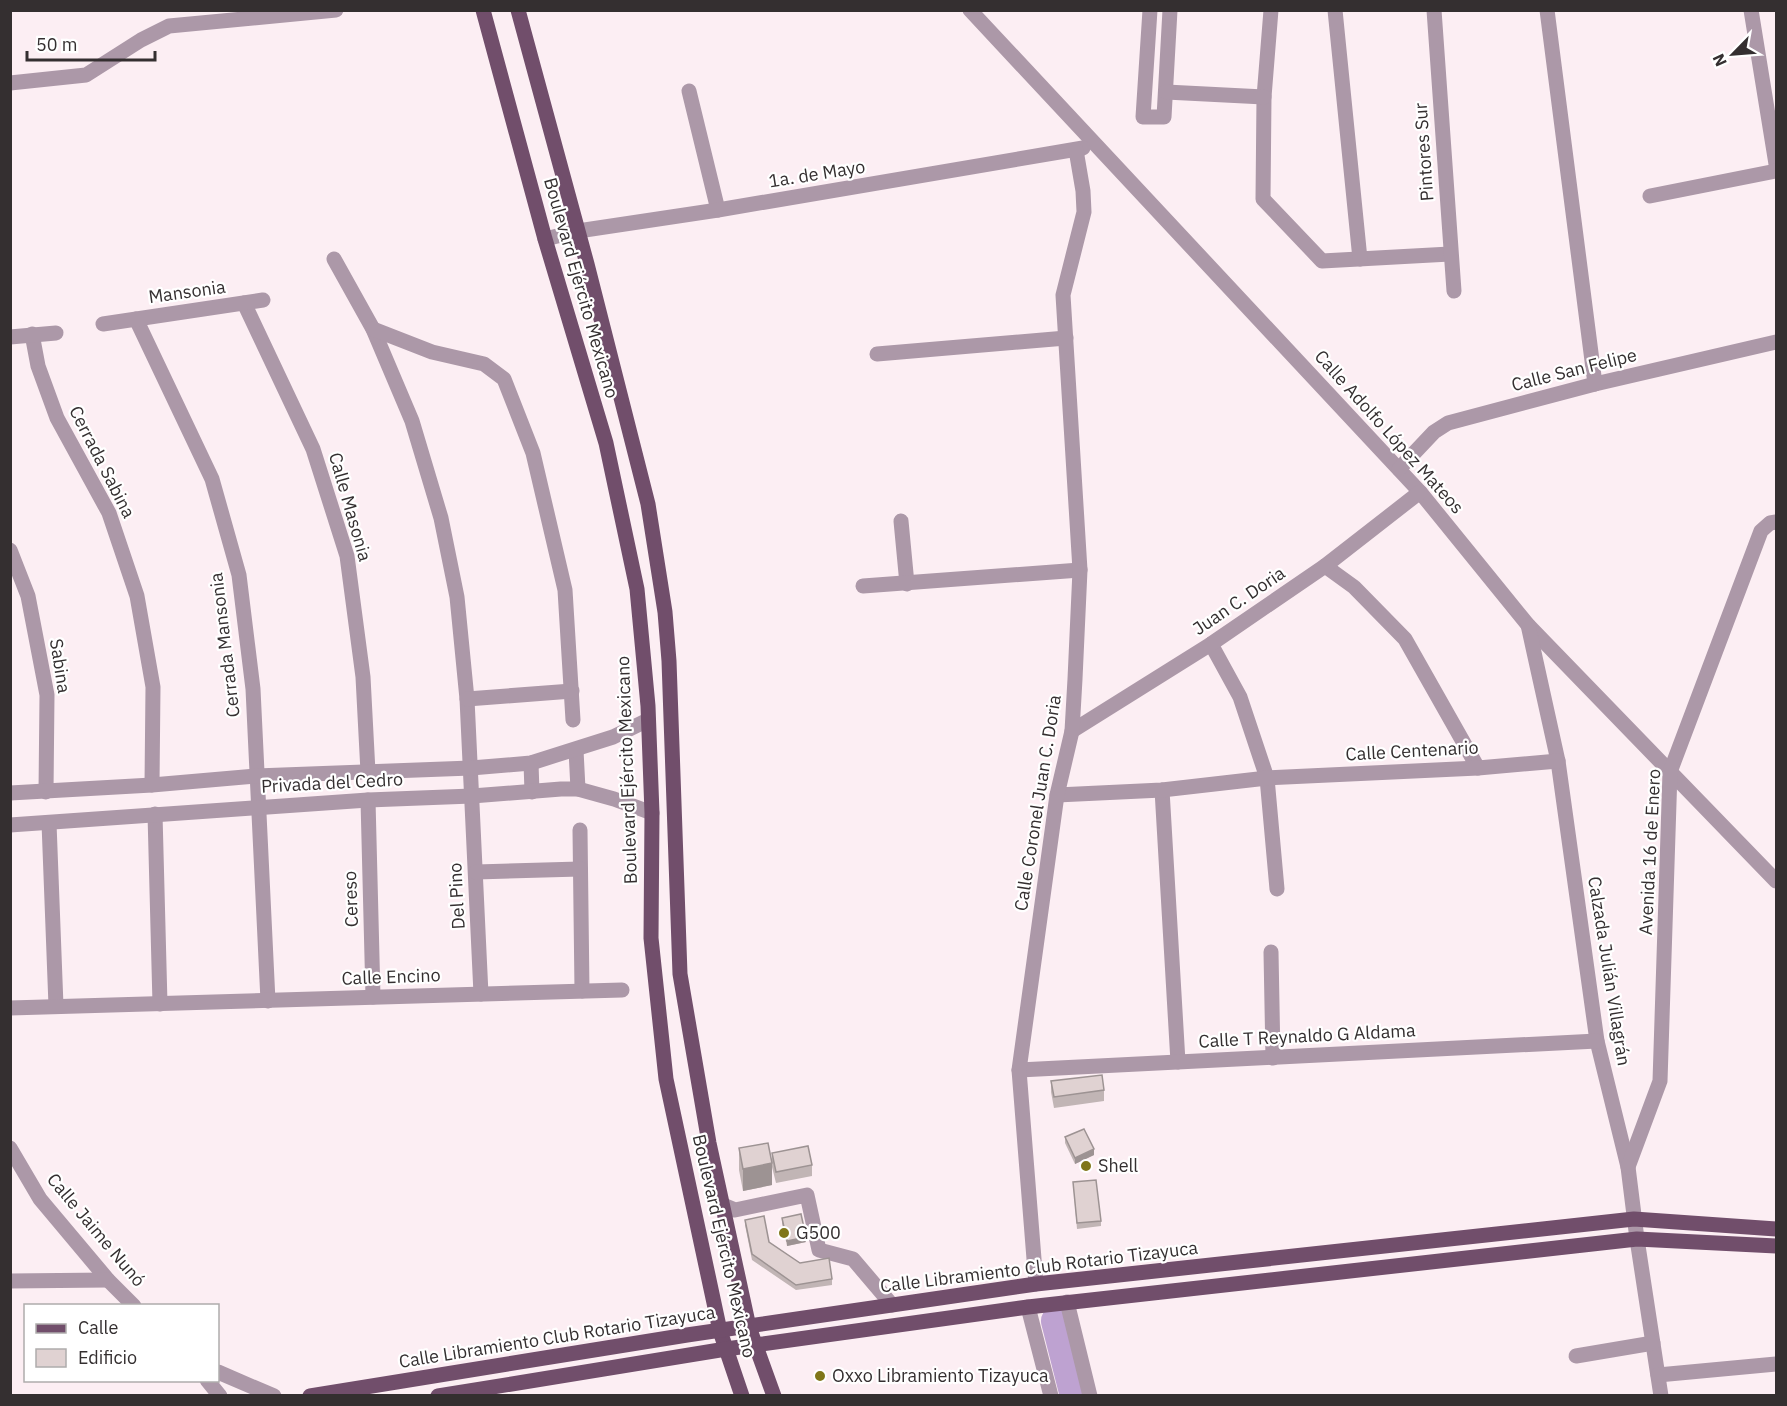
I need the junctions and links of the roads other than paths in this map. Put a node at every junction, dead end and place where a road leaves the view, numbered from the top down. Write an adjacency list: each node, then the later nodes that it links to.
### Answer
1 (336, 10): 12 (street)
2 (483, 10): 23 (main road, Boulevard Ejército Mexicano)
3 (518, 10): 22 (main road, Boulevard Ejército Mexicano)
4 (970, 10): 16 (street, Calle Adolfo López Mateos)
5 (1150, 10): 14 (street)
6 (1170, 10): 14 (street)
7 (1271, 10): 15 (street)
8 (1335, 10): 26 (street)
9 (1434, 10): 24 (street, Pintores Sur)
10 (1547, 10): 39 (street)
11 (1751, 10): 18 (street)
12 (10, 83)
13 (689, 91): 21 (street)
14 (1166, 92): 15 (street)
15 (1264, 97): 26 (street)
16 (1094, 144): 17 (street, 1a. de Mayo); 40 (street, Calle Adolfo López Mateos)
17 (1076, 150): 21 (street, 1a. de Mayo); 36 (street, Calle Coronel Juan C. Doria)
18 (1776, 164)
19 (1776, 171): 20 (street)
20 (1650, 196)
21 (718, 210): 22 (street, 1a. de Mayo)
22 (578, 231): 23 (street, 1a. de Mayo); 99 (main road, Boulevard Ejército Mexicano)
23 (545, 239): 54 (main road, Boulevard Ejército Mexicano)
24 (1450, 254): 26 (street); 27 (street, Pintores Sur)
25 (334, 258): 32 (street)
26 (1360, 259)
27 (1454, 291)
28 (262, 300): 29 (street, Mansonia)
29 (244, 303): 30 (street, Mansonia); 61 (street, Calle Masonia)
30 (136, 319): 31 (street, Mansonia); 63 (street, Cerrada Mansonia)
31 (103, 324)
32 (374, 329): 51 (street); 52 (street)
33 (56, 333): 34 (street)
34 (32, 334): 35 (street); 65 (street, Cerrada Sabina)
35 (10, 337)
36 (1066, 338): 38 (street); 46 (street, Calle Coronel Juan C. Doria)
37 (1776, 342): 39 (street, Calle San Felipe)
38 (877, 354)
39 (1595, 384): 40 (street, Calle San Felipe)
40 (1399, 470): 41 (street, Calle Adolfo López Mateos)
41 (1420, 492): 45 (street, Juan C. Doria); 49 (street, Calle Adolfo López Mateos)
42 (901, 520): 47 (street)
43 (1776, 522): 62 (street, Avenida 16 de Enero)
44 (10, 550): 68 (street, Sabina)
45 (1325, 566): 50 (street, Juan C. Doria); 60 (street)
46 (1080, 570): 47 (street); 55 (street, Calle Coronel Juan C. Doria)
47 (907, 584): 48 (street)
48 (863, 586)
49 (1528, 625): 57 (street, Calzada Julián Villagrán); 62 (street, Calle Adolfo López Mateos)
50 (1211, 644): 55 (street, Juan C. Doria); 64 (street)
51 (572, 691): 52 (street); 53 (street)
52 (467, 699): 59 (street)
53 (573, 720)
54 (648, 720): 56 (street, Privada del Cedro); 75 (main road, Boulevard Ejército Mexicano)
55 (1072, 731): 71 (street, Calle Coronel Juan C. Doria)
56 (576, 750): 58 (street, Privada del Cedro); 66 (street)
57 (1558, 761): 60 (street, Calle Centenario); 93 (street, Calzada Julián Villagrán)
58 (531, 763): 59 (street, Privada del Cedro); 69 (street)
59 (471, 768): 61 (street, Privada del Cedro); 72 (street, Del Pino)
60 (1478, 768): 64 (street, Calle Centenario)
61 (368, 772): 63 (street, Privada del Cedro)
62 (1670, 772): 82 (street, Calle Adolfo López Mateos); 98 (street, Avenida 16 de Enero)
63 (256, 776): 65 (street, Privada del Cedro); 74 (street, Cerrada Mansonia)
64 (1267, 778): 67 (street, Calle Centenario); 83 (street)
65 (152, 785): 68 (street, Privada del Cedro)
66 (578, 789): 69 (street, Privada del Cedro); 75 (street, Privada del Cedro)
67 (1162, 790): 71 (street, Calle Centenario); 95 (street)
68 (46, 792): 70 (street, Privada del Cedro)
69 (532, 792): 72 (street, Privada del Cedro)
70 (10, 793)
71 (1057, 795): 96 (street, Calle Coronel Juan C. Doria)
72 (472, 796): 73 (street, Privada del Cedro); 81 (street, Del Pino)
73 (368, 800): 74 (street, Privada del Cedro); 88 (street, Cereso)
74 (259, 807): 76 (street, Privada del Cedro); 89 (street)
75 (652, 813): 112 (main road, Boulevard Ejército Mexicano)
76 (154, 814): 77 (street, Privada del Cedro); 90 (street)
77 (49, 823): 78 (street, Privada del Cedro); 91 (street)
78 (10, 825)
79 (580, 830): 80 (street)
80 (580, 868): 81 (street); 86 (street)
81 (476, 872): 87 (street, Del Pino)
82 (1776, 881)
83 (1278, 889)
84 (1271, 952): 94 (street)
85 (622, 990): 86 (street, Calle Encino)
86 (582, 991): 87 (street, Calle Encino)
87 (481, 994): 88 (street, Calle Encino)
88 (373, 997): 89 (street, Calle Encino)
89 (268, 1001): 90 (street, Calle Encino)
90 (160, 1004): 91 (street, Calle Encino)
91 (56, 1006): 92 (street, Calle Encino)
92 (10, 1008)
93 (1597, 1041): 94 (street, Calle T Reynaldo G Aldama); 98 (street, Calzada Julián Villagrán)
94 (1273, 1058): 95 (street, Calle T Reynaldo G Aldama)
95 (1178, 1062): 96 (street, Calle T Reynaldo G Aldama)
96 (1019, 1070): 106 (street, Calle Coronel Juan C. Doria)
97 (10, 1148): 104 (street, Calle Jaime Nunó)
98 (1628, 1167): 100 (street, Calzada Julián Villagrán)
99 (723, 1205): 109 (street); 111 (main road, Boulevard Ejército Mexicano)
100 (1634, 1219): 101 (main road, Calle Libramiento Club Rotario Tizayuca); 102 (street, Calzada Julián Villagrán); 106 (main road, Calle Libramiento Club Rotario Tizayuca)
101 (1776, 1229)
102 (1637, 1239): 103 (main road); 107 (main road); 113 (street, Calzada Julián Villagrán)
103 (1776, 1246)
104 (108, 1280): 105 (street); 108 (street, Calle Jaime Nunó)
105 (10, 1281)
106 (1036, 1284): 109 (main road, Calle Libramiento Club Rotario Tizayuca)
107 (1067, 1302): 110 (main road); 128 (street)
108 (133, 1304)
109 (892, 1305): 111 (main road, Calle Libramiento Club Rotario Tizayuca)
110 (1028, 1307): 114 (main road); 127 (street)
111 (749, 1327): 112 (main road, Calle Libramiento Club Rotario Tizayuca); 114 (main road, Boulevard Ejército Mexicano)
112 (720, 1331): 115 (main road, Boulevard Ejército Mexicano); 123 (main road, Calle Libramiento Club Rotario Tizayuca)
113 (1653, 1343): 116 (street); 119 (street, Calzada Julián Villagrán)
114 (755, 1346): 115 (main road); 126 (main road, Boulevard Ejército Mexicano)
115 (726, 1349): 124 (main road); 125 (main road, Boulevard Ejército Mexicano)
116 (1576, 1356)
117 (1776, 1364): 119 (street)
118 (219, 1372): 122 (street)
119 (1658, 1375): 129 (street, Calzada Julián Villagrán)
120 (209, 1382): 121 (street)
121 (220, 1395)
122 (274, 1395)
123 (310, 1395)
124 (438, 1395)
125 (742, 1395)
126 (774, 1395)
127 (1051, 1395)
128 (1090, 1395)
129 (1661, 1395)

